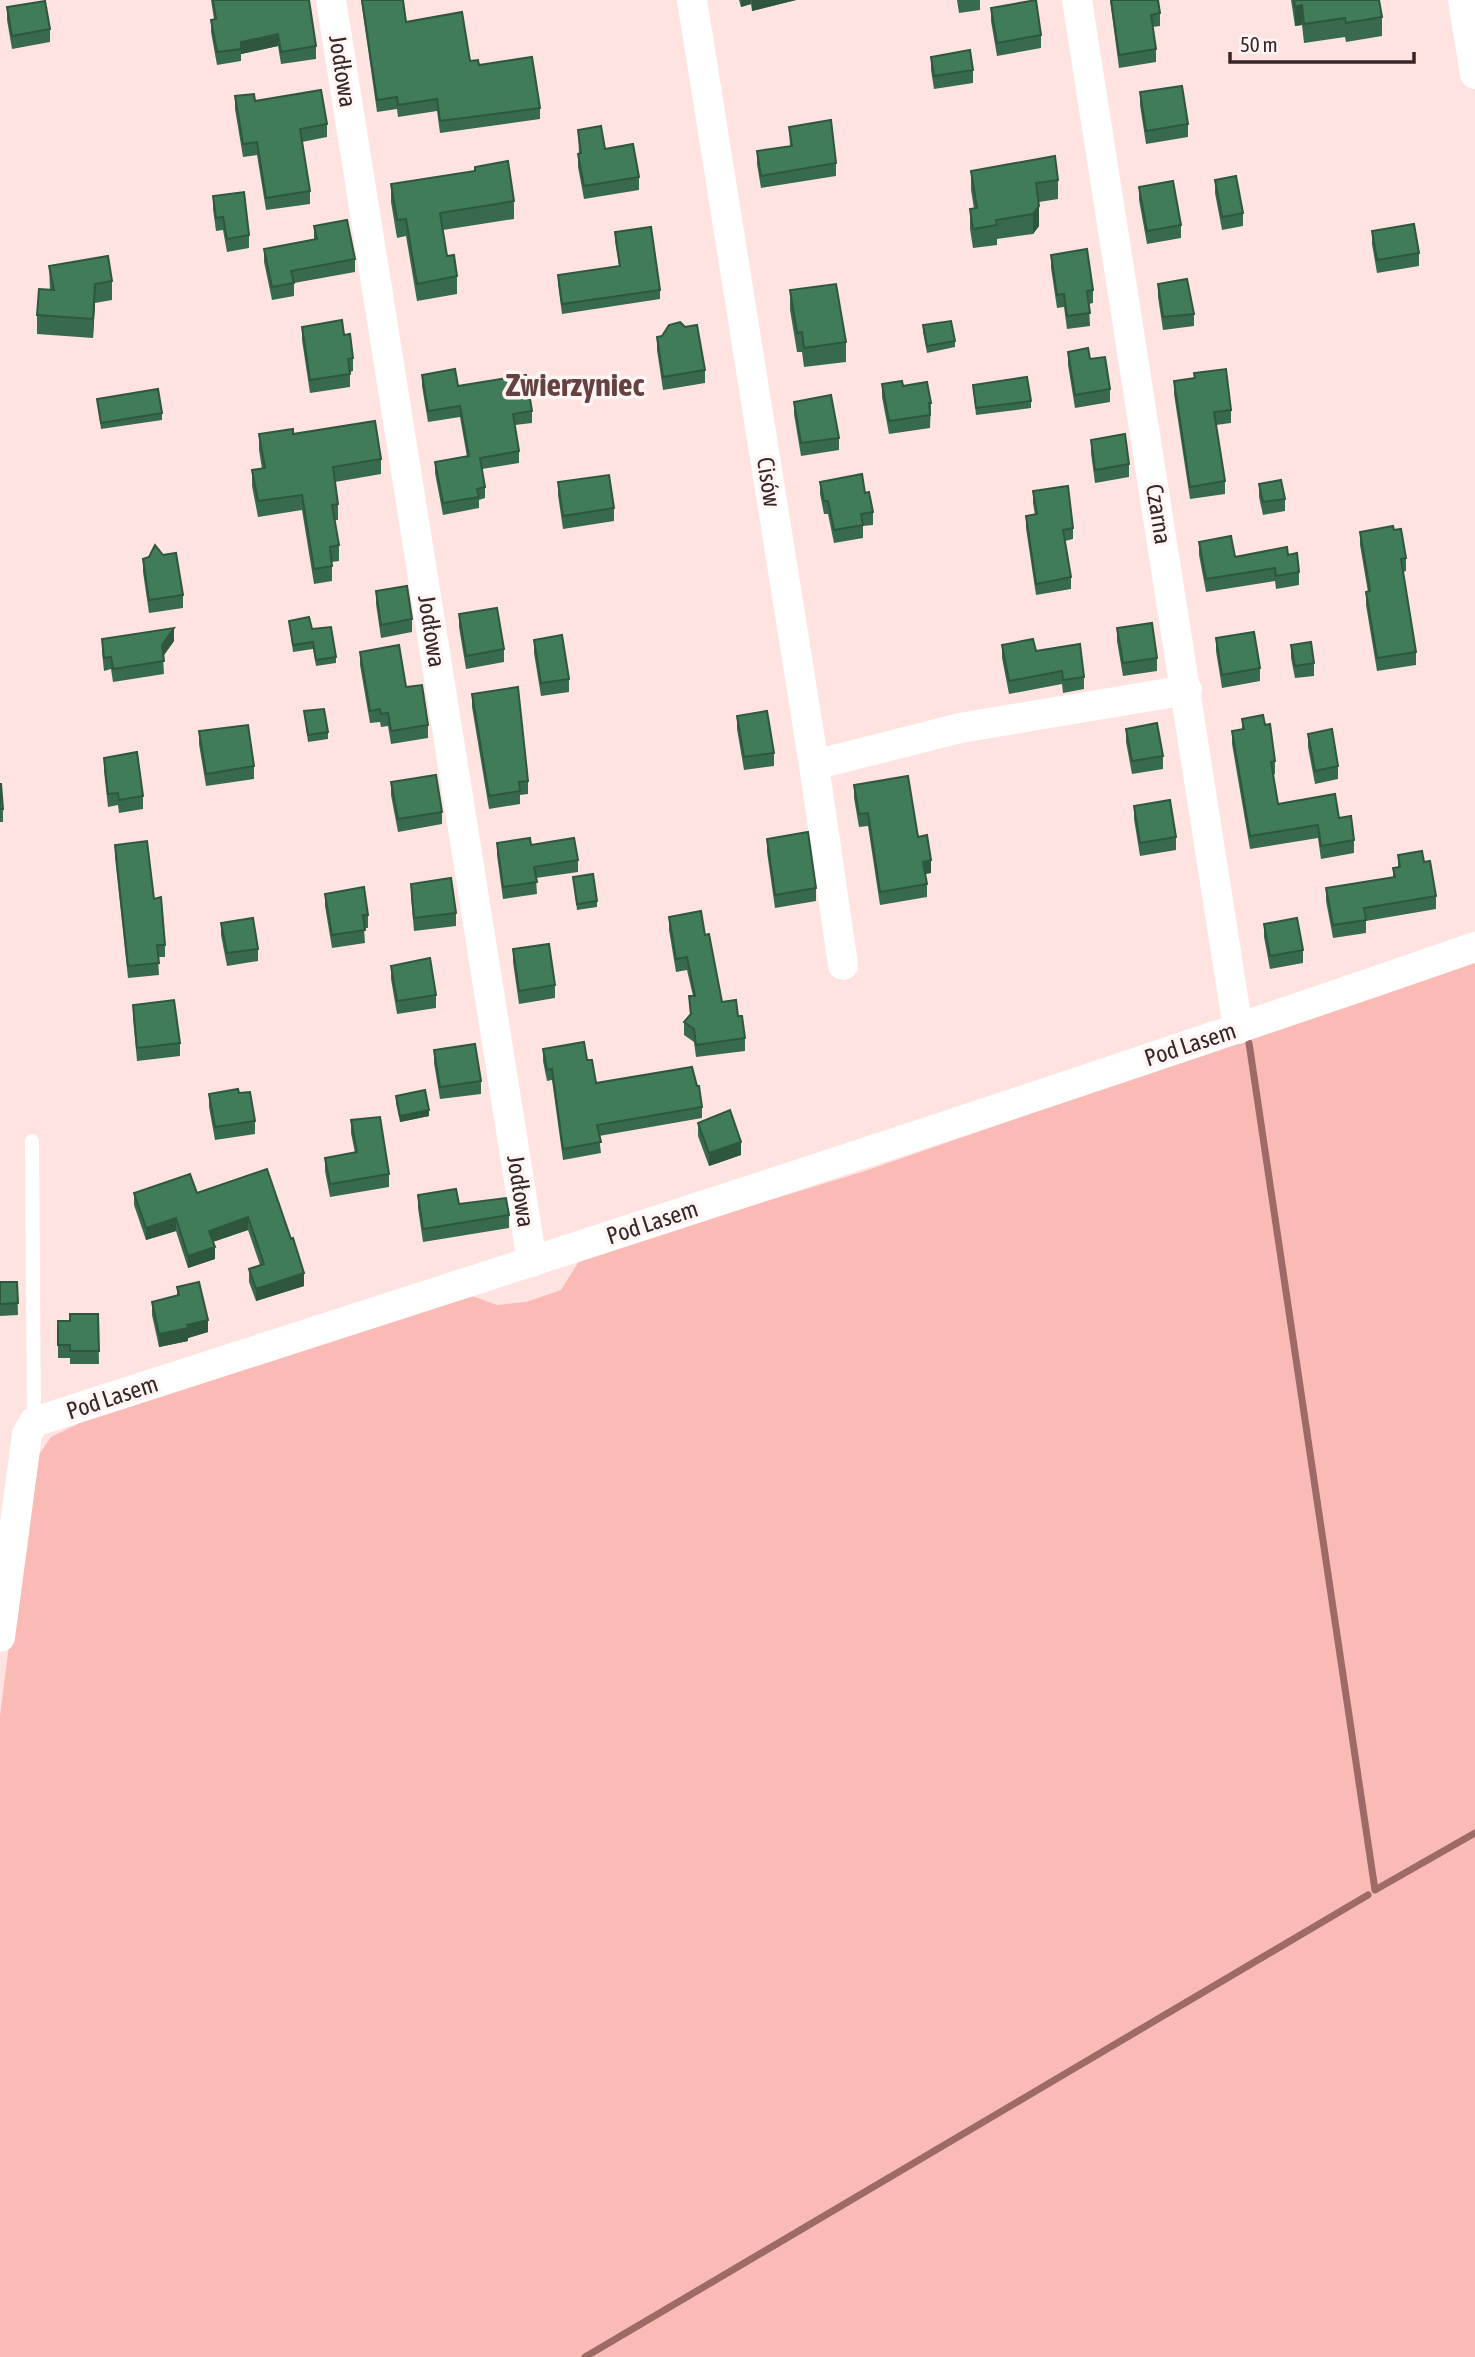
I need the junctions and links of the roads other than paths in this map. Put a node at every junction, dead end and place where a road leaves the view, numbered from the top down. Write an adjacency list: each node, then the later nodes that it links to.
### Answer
1 (331, 0): 12 (street, Jodłowa)
2 (692, 0): 7 (street, Cisów)
3 (1077, 0): 6 (street, Czarna)
4 (1463, 0): 5 (street)
5 (1475, 74)
6 (1187, 690): 7 (street); 10 (street, Czarna)
7 (814, 765): 9 (street, Cisów)
8 (1475, 947): 10 (street, Pod Lasem)
9 (843, 965)
10 (1238, 1029): 12 (street, Pod Lasem)
11 (32, 1142): 13 (lane)
12 (532, 1262): 13 (street, Pod Lasem)
13 (34, 1422): 14 (street, Pod Lasem)
14 (0, 1637)

